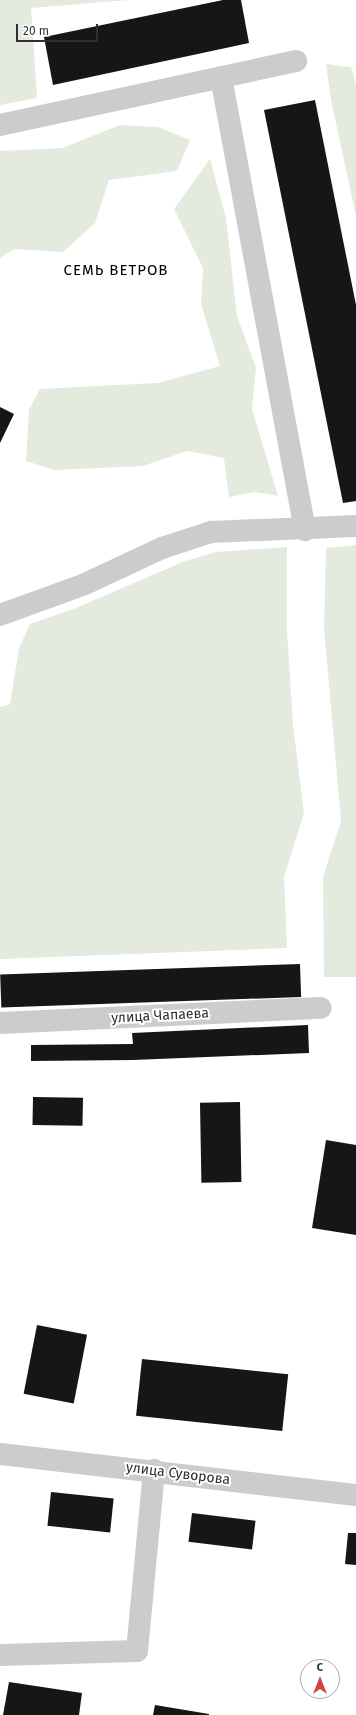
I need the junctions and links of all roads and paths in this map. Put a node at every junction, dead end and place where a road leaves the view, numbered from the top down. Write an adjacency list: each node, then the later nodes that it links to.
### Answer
1 (296, 62): 2 (street)
2 (221, 77): 3 (street); 5 (street)
3 (0, 125)
4 (356, 526): 5 (street)
5 (305, 530): 6 (street)
6 (0, 616)
7 (321, 1008): 8 (street, улица Чапаева)
8 (0, 1023)
9 (0, 1454): 10 (street, улица Суворова)
10 (154, 1470): 11 (street, улица Суворова); 12 (street)
11 (356, 1495)
12 (0, 1656)

